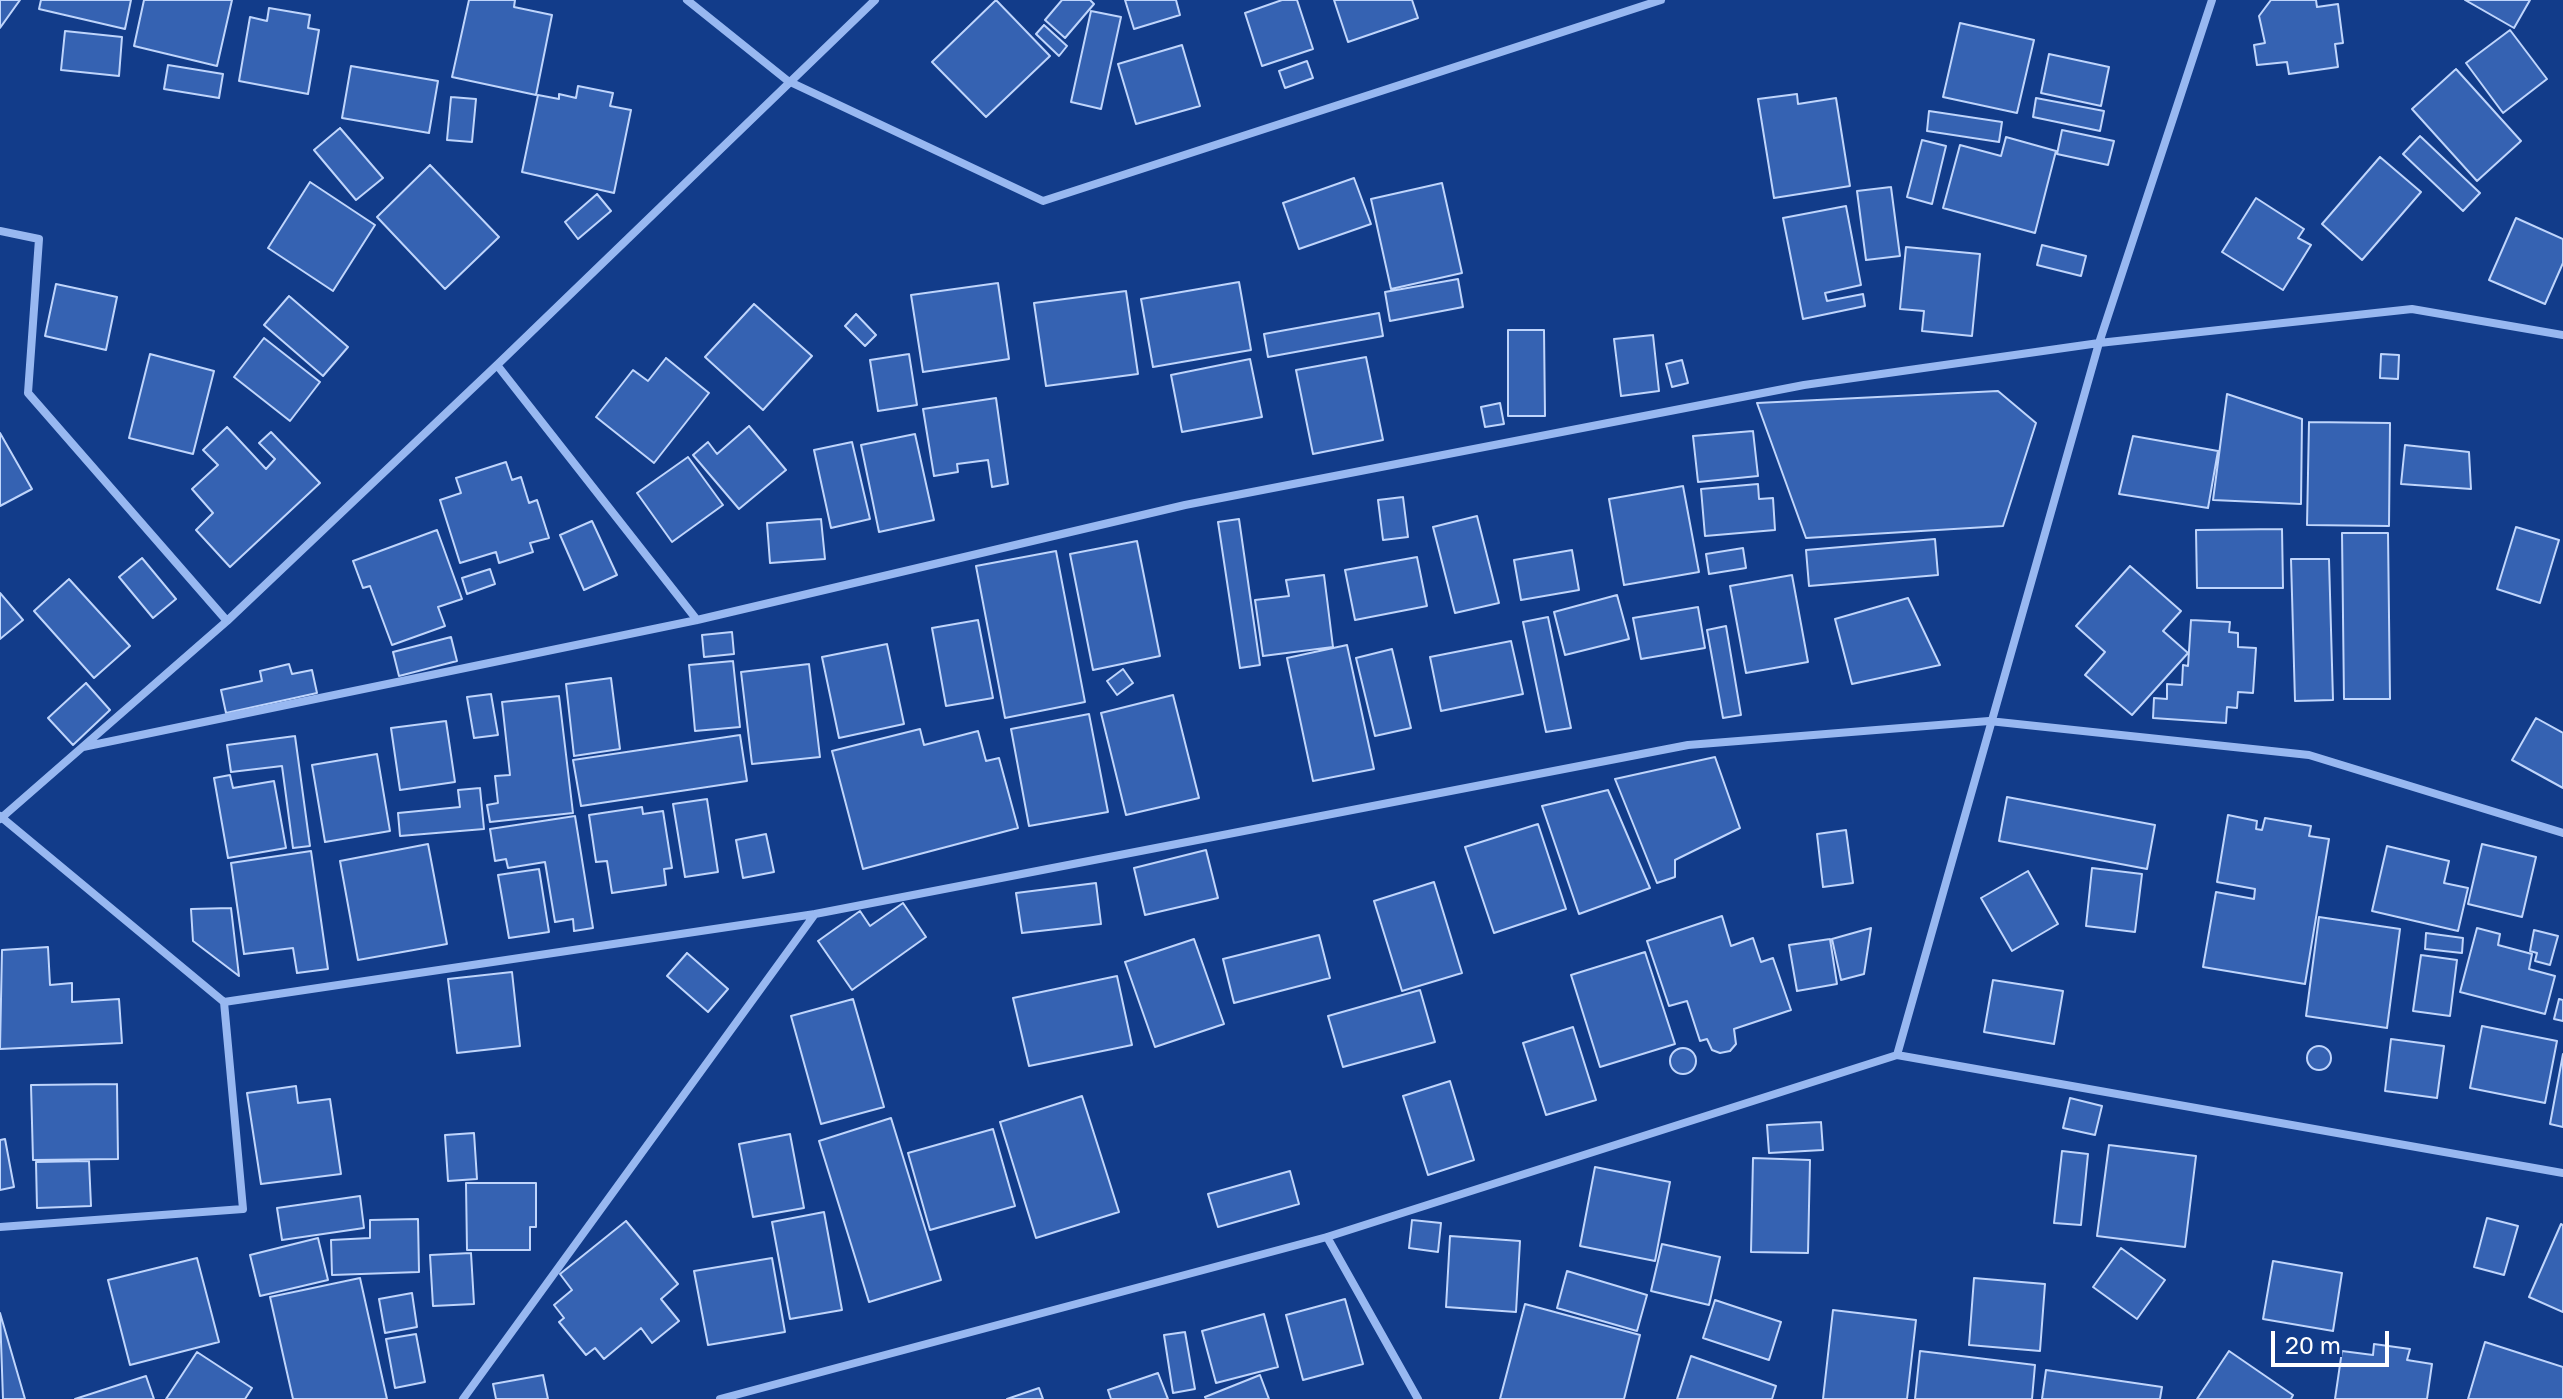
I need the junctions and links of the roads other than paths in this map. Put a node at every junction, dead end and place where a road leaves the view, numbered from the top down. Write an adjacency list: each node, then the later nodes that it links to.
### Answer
1 (687, 0): 5 (street)
2 (875, 0): 5 (street)
3 (1661, 0): 5 (street)
4 (2212, 0): 8 (street)
5 (788, 81): 9 (street)
6 (0, 231): 11 (street)
7 (2563, 335): 8 (street)
8 (2099, 343): 10 (street); 12 (street)
9 (497, 365): 10 (street); 11 (street)
10 (697, 620): 13 (street)
11 (227, 621): 13 (street)
12 (1989, 721): 15 (street); 16 (street); 18 (street)
13 (83, 747): 14 (street)
14 (1, 817): 17 (street)
15 (2563, 833)
16 (815, 914): 17 (street); 22 (street)
17 (224, 1002): 20 (street)
18 (1897, 1055): 19 (street); 21 (street)
19 (2563, 1173)
20 (0, 1227)
21 (1327, 1237): 23 (street); 24 (street)
22 (463, 1399)
23 (720, 1399)
24 (1418, 1399)

